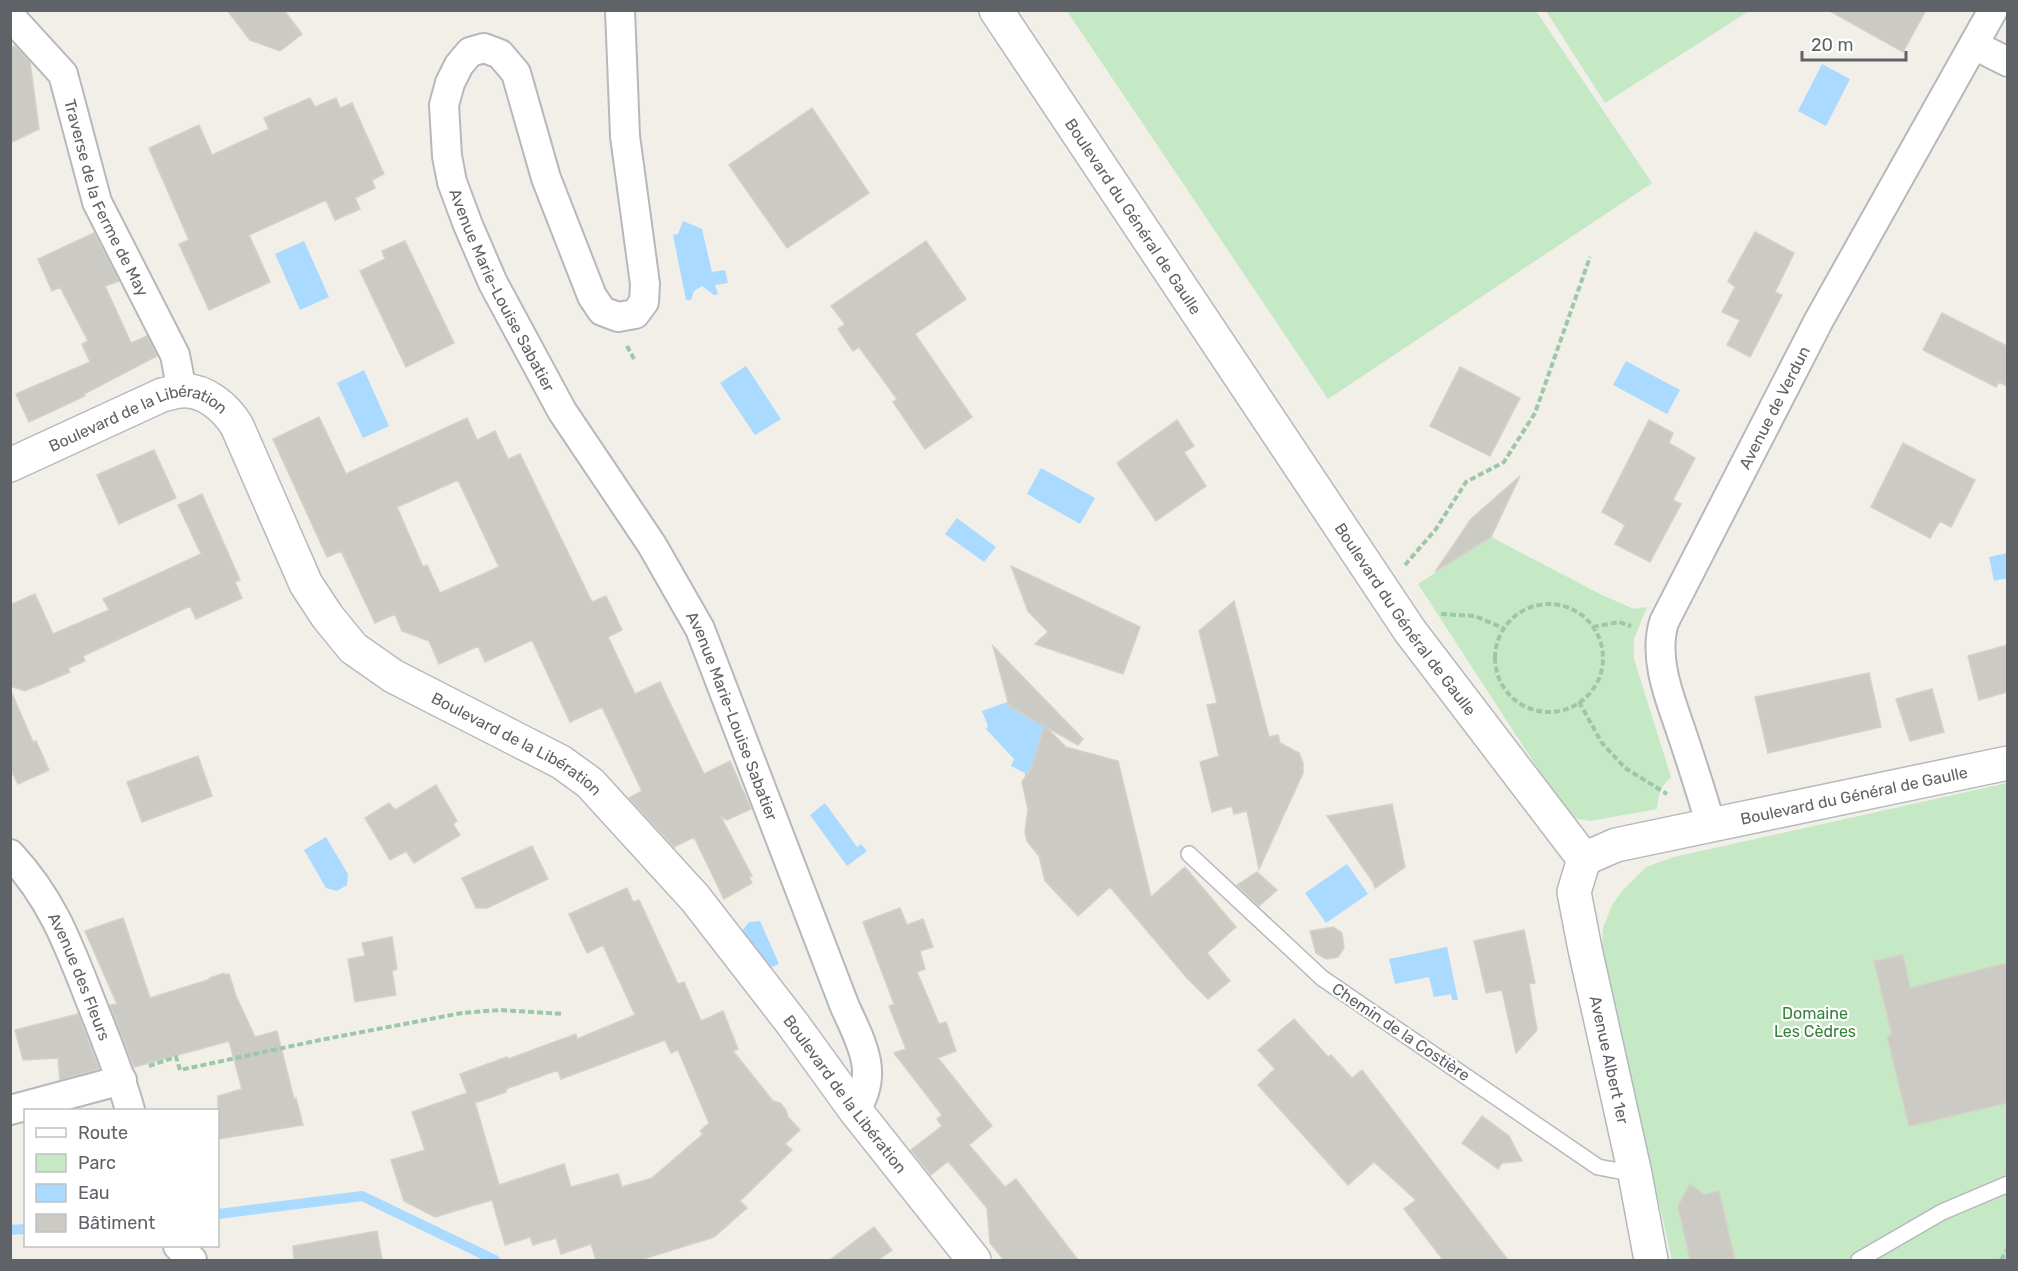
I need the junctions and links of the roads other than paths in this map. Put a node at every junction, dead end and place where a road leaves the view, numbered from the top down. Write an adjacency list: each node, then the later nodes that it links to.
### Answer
1 (620, 10): 17 (street, Avenue Marie-Louise Sabatier)
2 (996, 10): 13 (street, Boulevard du Général de Gaulle)
3 (1993, 10): 5 (street, Avenue de Verdun)
4 (10, 16): 7 (street, Traverse de la Ferme de May)
5 (1974, 45): 6 (street); 10 (street, Avenue de Verdun)
6 (2007, 62)
7 (182, 390): 8 (street, Boulevard de la Libération); 17 (street, Boulevard de la Libération)
8 (11, 464)
9 (2007, 763): 10 (street, Boulevard du Général de Gaulle)
10 (1711, 826): 13 (street, Boulevard du Général de Gaulle)
11 (10, 854): 14 (street, Avenue des Fleurs)
12 (1189, 854): 18 (lane, Chemin de la Costière)
13 (1584, 859): 18 (street, Avenue Albert 1er)
14 (122, 1080): 15 (street, Avenue des Fleurs); 16 (street)
15 (130, 1109)
16 (10, 1110)
17 (855, 1110): 22 (street, Boulevard de la Libération)
18 (1635, 1174): 23 (street, Avenue Albert 1er)
19 (2007, 1184): 24 (lane)
20 (180, 1247): 21 (street)
21 (192, 1260)
22 (974, 1260)
23 (1651, 1260)
24 (1859, 1260)

